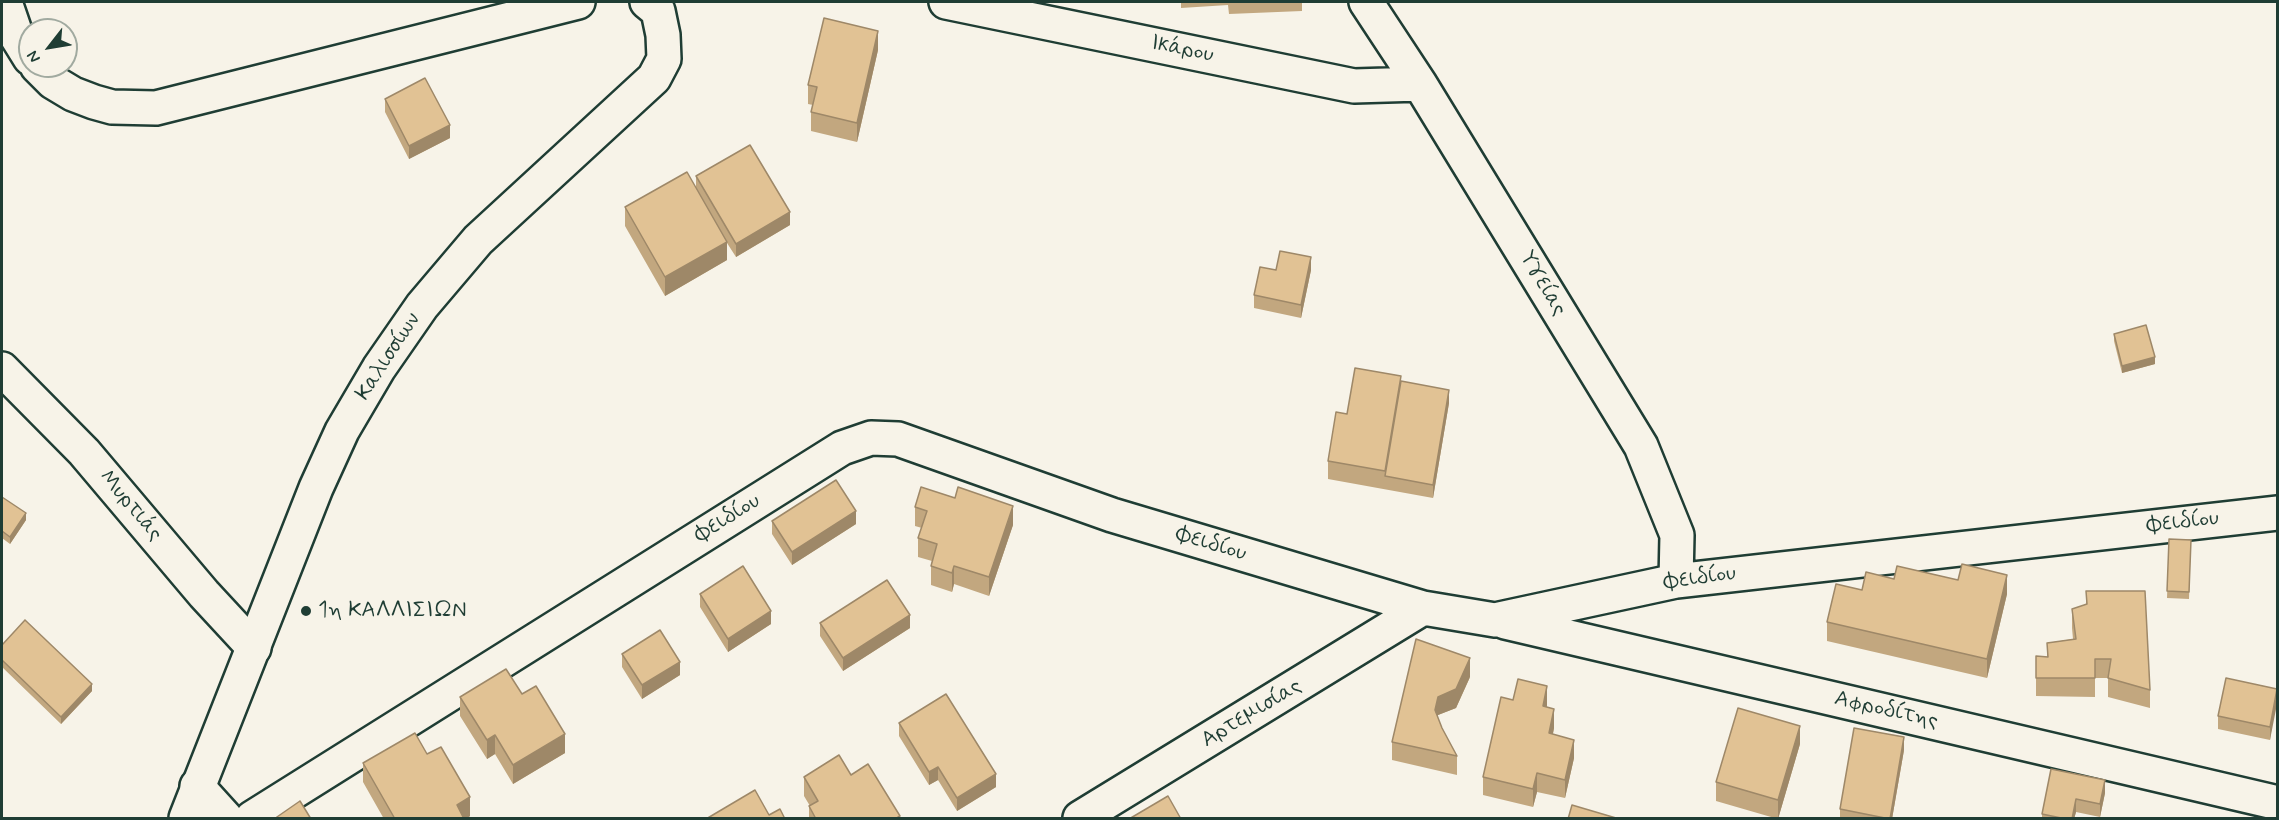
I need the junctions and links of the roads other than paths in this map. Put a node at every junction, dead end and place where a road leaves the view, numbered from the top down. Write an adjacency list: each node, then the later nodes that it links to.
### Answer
1 (5, 2): 6 (street)
2 (578, 2): 7 (street)
3 (946, 2): 8 (street, Ικάρου)
4 (1366, 2): 8 (street, Υγείας)
5 (660, 5): 14 (street, Καλισσίων)
6 (18, 39)
7 (49, 78)
8 (1419, 84): 11 (street, Υγείας)
9 (2, 369): 14 (street, Μυρτιάς)
10 (2277, 513): 11 (street, Φειδίου)
11 (1676, 581): 13 (street, Φειδίου)
12 (1423, 608): 13 (street, Φειδίου); 19 (street, Φειδίου); 20 (street, Αρτεμισίας)
13 (1495, 620): 16 (street, Αφροδίτης)
14 (254, 648): 15 (street, Καλισσίων)
15 (197, 786): 17 (street, Καλισσίων); 18 (street)
16 (2259, 807)
17 (186, 819)
18 (226, 819)
19 (252, 819)
20 (1080, 819)

